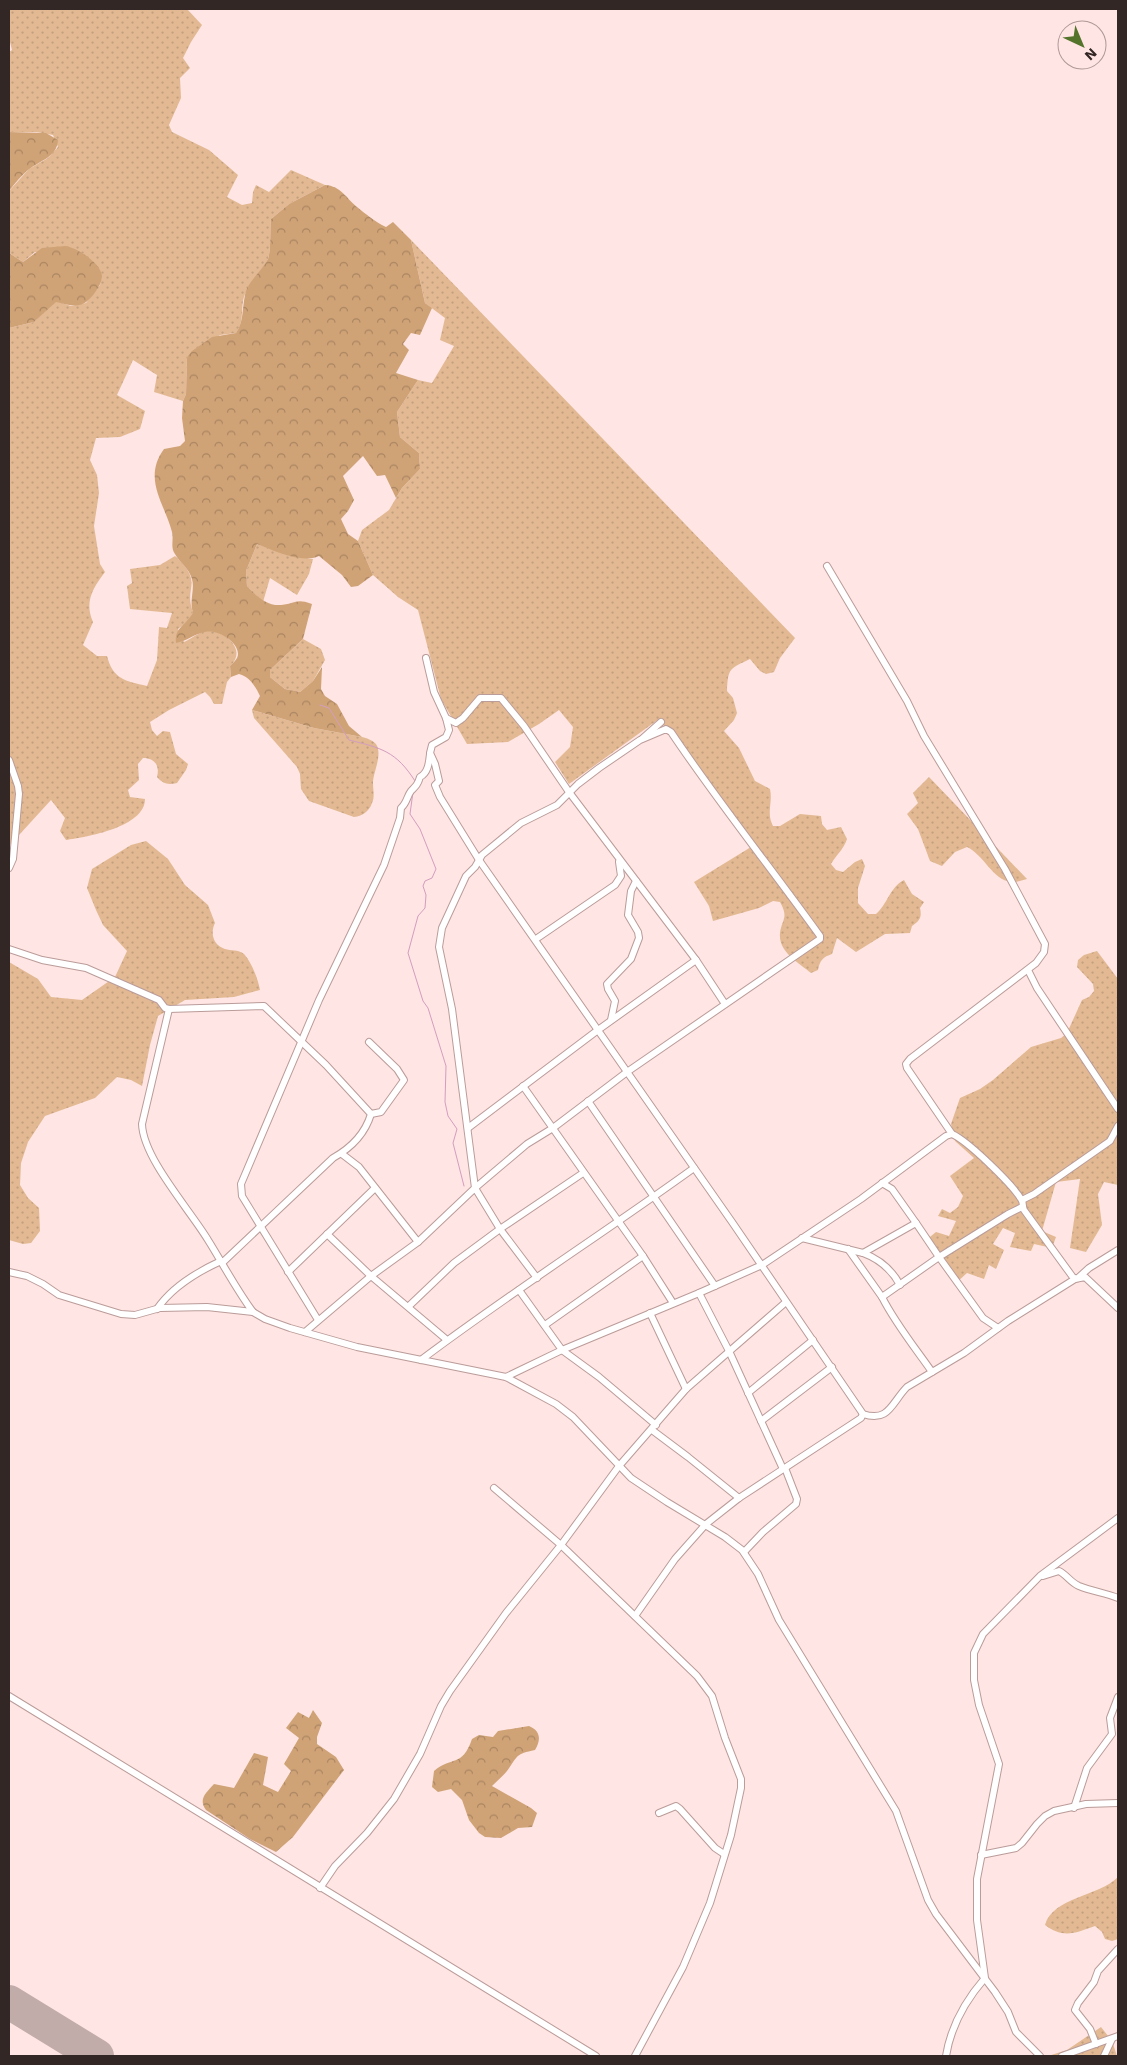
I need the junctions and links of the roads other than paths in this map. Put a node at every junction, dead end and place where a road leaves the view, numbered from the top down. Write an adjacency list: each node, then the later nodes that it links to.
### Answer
1 (827, 566): 16 (street)
2 (426, 658): 3 (street)
3 (446, 718): 6 (street); 8 (street)
4 (661, 722): 5 (street)
5 (640, 740): 8 (street); 17 (street)
6 (430, 753): 10 (street); 22 (street)
7 (9, 760): 11 (street)
8 (569, 792): 9 (street); 10 (street)
9 (617, 856): 12 (street); 13 (street)
10 (479, 860): 13 (street); 29 (street)
11 (9, 868)
12 (636, 881): 15 (street); 19 (street)
13 (536, 939): 20 (street)
14 (9, 949): 18 (street)
15 (696, 960): 17 (street); 19 (street)
16 (1028, 970): 26 (street); 31 (street)
17 (726, 1004): 23 (street)
18 (169, 1010): 22 (street); 52 (street)
19 (610, 1021): 20 (street)
20 (598, 1030): 23 (street); 24 (street)
21 (369, 1042): 27 (street)
22 (301, 1043): 27 (street); 42 (street)
23 (627, 1072): 25 (street); 33 (street)
24 (523, 1086): 29 (street); 30 (street)
25 (588, 1101): 30 (street); 38 (street)
26 (1118, 1109)
27 (371, 1114): 32 (street)
28 (1118, 1126): 39 (street)
29 (468, 1128): 37 (street)
30 (553, 1128): 34 (street); 37 (street)
31 (952, 1134): 35 (street); 39 (street)
32 (342, 1154): 36 (street); 42 (street)
33 (694, 1168): 38 (street); 53 (street)
34 (583, 1173): 40 (street); 43 (street)
35 (882, 1183): 41 (street); 45 (street)
36 (375, 1188): 44 (street); 46 (street)
37 (475, 1188): 43 (street); 46 (street)
38 (654, 1198): 40 (street); 60 (street)
39 (1022, 1204): 51 (street); 58 (street)
40 (618, 1220): 50 (street); 57 (street)
41 (916, 1223): 49 (street); 51 (street)
42 (260, 1227): 52 (street); 55 (street)
43 (500, 1229): 57 (street); 66 (street)
44 (327, 1234): 55 (street); 56 (street)
45 (802, 1238): 47 (street); 53 (street)
46 (418, 1242): 56 (street)
47 (848, 1249): 49 (street); 63 (street)
48 (1118, 1250): 58 (street)
49 (863, 1253): 59 (street)
50 (643, 1256): 65 (street); 72 (street)
51 (939, 1258): 59 (street); 73 (street)
52 (222, 1262): 68 (street); 69 (street)
53 (762, 1265): 60 (street); 64 (street)
54 (9, 1272): 68 (street)
55 (288, 1272): 71 (street)
56 (372, 1276): 66 (street); 71 (street)
57 (537, 1278): 61 (street)
58 (1076, 1279): 67 (street); 73 (street)
59 (900, 1285): 63 (street)
60 (715, 1286): 62 (street)
61 (519, 1290): 72 (street); 75 (street)
62 (699, 1293): 65 (street); 78 (street)
63 (882, 1297): 81 (street)
64 (786, 1302): 76 (street); 78 (street)
65 (673, 1304): 70 (street)
66 (409, 1306): 75 (street)
67 (1118, 1308)
68 (157, 1309): 69 (street)
69 (253, 1312): 74 (street)
70 (650, 1313): 77 (street); 83 (street)
71 (318, 1320): 74 (street)
72 (545, 1325): 77 (street)
73 (998, 1328): 81 (street)
74 (305, 1332): 79 (street)
75 (447, 1340): 79 (street)
76 (813, 1340): 80 (street); 84 (street)
77 (562, 1350): 82 (street); 87 (street)
78 (729, 1352): 83 (street); 84 (street)
79 (421, 1360): 82 (street)
80 (832, 1367): 85 (street); 86 (street)
81 (932, 1372): 85 (street)
82 (506, 1377): 88 (street)
83 (686, 1389): 87 (street)
84 (748, 1393): 86 (street)
85 (863, 1414): 89 (street)
86 (761, 1421): 89 (street)
87 (654, 1427): 88 (street); 91 (street)
88 (619, 1466): 93 (street); 94 (street)
89 (784, 1468): 91 (street); 95 (street)
90 (494, 1488): 94 (street)
91 (739, 1498): 93 (street)
92 (1118, 1518): 96 (street)
93 (706, 1524): 95 (street); 98 (street)
94 (561, 1545): 98 (street); 106 (street)
95 (744, 1552): 108 (street)
96 (1040, 1576): 97 (street); 105 (street)
97 (1118, 1598)
98 (635, 1616): 104 (street)
99 (9, 1696): 106 (street)
100 (1118, 1697): 102 (street)
101 (1118, 1803): 102 (street)
102 (1074, 1808): 105 (street)
103 (659, 1813): 104 (street)
104 (724, 1854): 113 (street)
105 (981, 1855): 108 (street)
106 (320, 1888): 112 (street)
107 (1118, 1949): 110 (street)
108 (985, 1978): 114 (street); 115 (street)
109 (1115, 2037): 110 (street); 118 (street)
110 (1096, 2044): 111 (street)
111 (1073, 2052): 116 (street); 117 (street)
112 (596, 2056)
113 (634, 2056)
114 (946, 2056)
115 (1040, 2056)
116 (1062, 2056)
117 (1080, 2056)
118 (1104, 2056)

